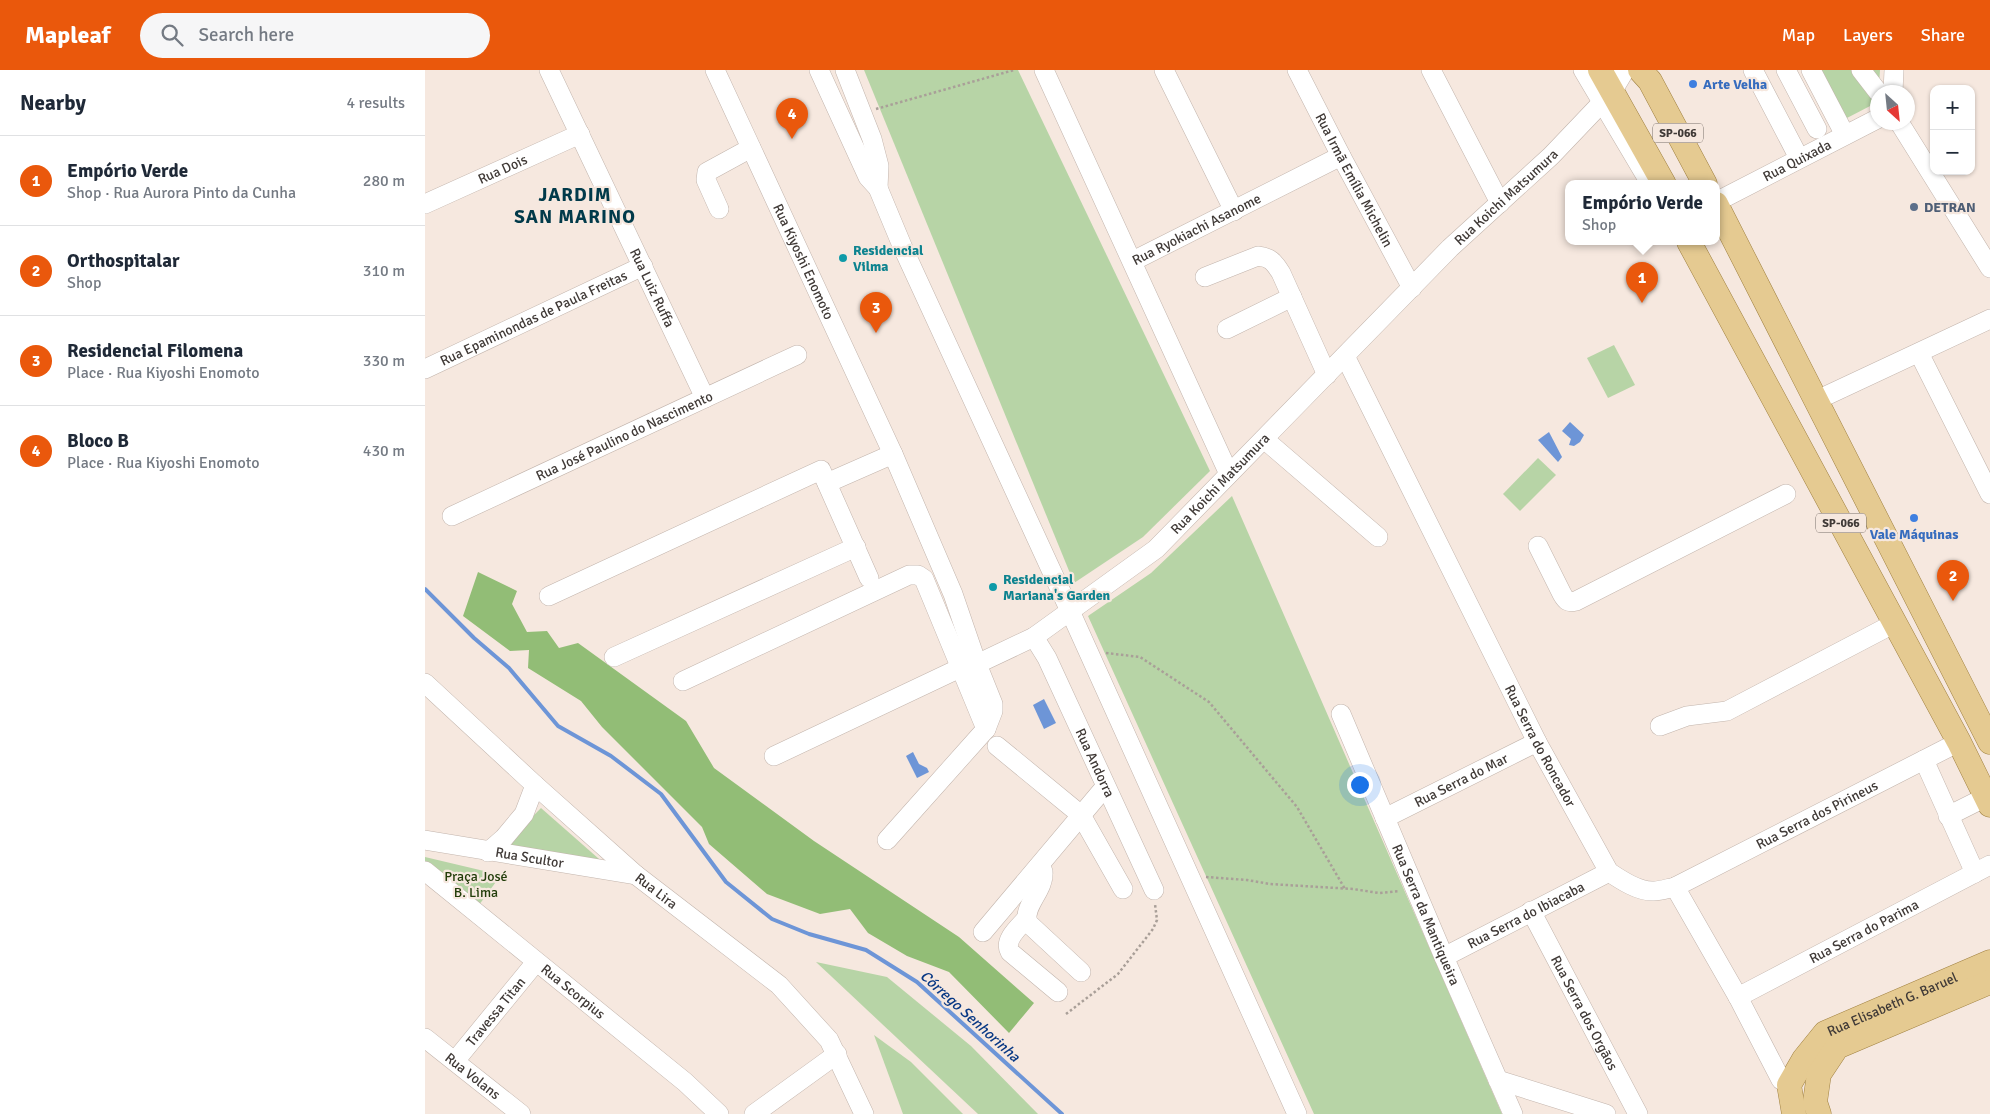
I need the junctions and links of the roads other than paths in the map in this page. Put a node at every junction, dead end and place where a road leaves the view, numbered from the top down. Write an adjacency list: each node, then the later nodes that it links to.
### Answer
1 (549, 70): 25 (street, Rua Luiz Ruffa)
2 (715, 70): 27 (street, Rua Kiyoshi Enomoto)
3 (819, 70): 33 (street)
4 (845, 70): 33 (street)
5 (1044, 70): 41 (street, Rua Ryokiachi Asanome)
6 (1164, 70): 38 (street)
7 (1297, 70): 28 (street, Rua Irmã Emília Michelin)
8 (1431, 70): 35 (street)
9 (1583, 70): 21 (street)
10 (1600, 70): 21 (main road, SP-066)
11 (1625, 70): 21 (street, Rua Koichi Matsumura)
12 (1753, 70): 20 (street)
13 (1811, 70): 26 (street)
14 (1861, 70): 18 (street)
15 (1894, 70): 19 (street)
16 (1646, 74): 32 (main road, SP-066)
17 (1790, 77): 20 (street); 23 (street)
18 (1873, 85)
19 (1893, 85)
20 (1768, 98): 29 (street)
21 (1604, 101): 30 (street); 31 (main road, SP-066); 35 (street, Rua Koichi Matsumura)
22 (1870, 122): 26 (street, Rua Quixada)
23 (1817, 130)
24 (1904, 130): 43 (street)
25 (580, 134): 36 (street, Rua Dois); 42 (street, Rua Luiz Ruffa)
26 (1845, 135): 29 (street, Rua Quixada)
27 (751, 148): 37 (street); 57 (street, Rua Kiyoshi Enomoto)
28 (1341, 156): 38 (street, Rua Ryokiachi Asanome); 45 (street, Rua Irmã Emília Michelin)
29 (1799, 158): 34 (street, Rua Quixada)
30 (1649, 180)
31 (1660, 180)
32 (1703, 180)
33 (878, 188): 68 (street)
34 (1720, 201)
35 (1500, 203): 45 (street, Rua Koichi Matsumura)
36 (425, 204)
37 (719, 209)
38 (1234, 211): 41 (street, Rua Ryokiachi Asanome)
39 (1720, 211): 55 (main road, SP-066)
40 (1691, 245): 69 (main road, SP-066)
41 (1133, 261): 58 (street)
42 (643, 266): 52 (street, Rua Epaminondas de Paula Freitas); 54 (street, Rua Luiz Ruffa)
43 (1990, 268)
44 (1205, 277): 46 (street)
45 (1412, 288): 51 (street, Rua Koichi Matsumura)
46 (1292, 297): 48 (street); 53 (street)
47 (1990, 319): 49 (street)
48 (1227, 329)
49 (1919, 353): 55 (street); 61 (street)
50 (797, 355): 54 (street, Rua José Paulino do Nascimento)
51 (1345, 356): 53 (street, Rua Koichi Matsumura); 77 (street, Rua Serra do Roncador)
52 (425, 369)
53 (1327, 374): 56 (street, Rua Koichi Matsumura)
54 (705, 398): 62 (street, Rua José Paulino do Nascimento)
55 (1817, 400): 79 (main road, SP-066)
56 (1263, 439): 58 (street, Rua Koichi Matsumura); 63 (street)
57 (893, 454): 59 (street); 72 (street)
58 (1229, 474): 68 (street, Rua Koichi Matsumura)
59 (827, 483): 65 (street); 67 (street)
60 (1786, 494): 64 (street)
61 (1990, 494)
62 (452, 516)
63 (1378, 537)
64 (1538, 546)
65 (856, 547): 66 (street); 71 (street)
66 (869, 578)
67 (549, 596)
68 (1070, 611): 70 (street, Rua Koichi Matsumura); 119 (street)
69 (1895, 623): 76 (street); 78 (main road, SP-066)
70 (1034, 637): 72 (street, Rua Koichi Matsumura); 84 (street, Rua Andorra)
71 (615, 657)
72 (969, 666): 73 (street); 81 (street, Rua Koichi Matsumura); 90 (street)
73 (683, 682)
74 (425, 683): 83 (street, Rua Lira)
75 (1341, 714): 88 (street, Rua Serra da Mantiqueira)
76 (1660, 726)
77 (1537, 742): 88 (street, Rua Serra do Mar); 95 (street, Rua Serra do Roncador)
78 (1959, 742): 82 (street, Rua Serra dos Pirineus); 85 (main road, SP-066)
79 (1990, 742)
80 (997, 746): 86 (street)
81 (774, 756)
82 (1925, 760): 87 (street); 97 (street, Rua Serra dos Pirineus)
83 (535, 785): 91 (street); 96 (street, Rua Lira)
84 (1105, 787): 86 (street); 99 (street, Rua Andorra)
85 (1988, 801): 87 (street)
86 (1081, 815): 92 (street); 98 (street)
87 (1948, 816): 93 (street)
88 (1385, 818): 103 (street, Rua Serra da Mantiqueira)
89 (425, 840): 91 (street, Rua Scultor)
90 (887, 840)
91 (488, 852): 96 (street, Rua Scultor)
92 (1038, 867): 101 (street); 102 (street)
93 (1982, 869): 109 (street, Rua Serra do Parima)
94 (425, 871): 104 (street, Rua Scorpius)
95 (1609, 872): 97 (street); 100 (street, Rua Serra do Ibiacaba)
96 (636, 875): 111 (street, Rua Lira)
97 (1675, 887): 109 (street)
98 (1123, 889)
99 (1154, 890)
100 (1531, 911): 103 (street, Rua Serra do Ibiacaba); 122 (street, Rua Serra dos Orgãos)
101 (1027, 918): 106 (street); 108 (street)
102 (983, 932)
103 (1444, 956): 113 (street, Rua Serra da Mantiqueira)
104 (536, 962): 112 (street, Travessa Titan); 116 (street, Rua Scorpius)
105 (1990, 962): 123 (main road, Rua Elisabeth G. Baruel)
106 (1081, 972)
107 (1990, 982): 124 (main road, Rua Elisabeth G. Baruel)
108 (1058, 992)
109 (1738, 998): 114 (street)
110 (425, 1038): 112 (street, Rua Volans)
111 (837, 1054): 117 (street); 118 (street, Rua Lira)
112 (455, 1061): 115 (street, Rua Volans)
113 (1498, 1080): 120 (street, Rua Serra da Mantiqueira); 121 (street)
114 (1781, 1080)
115 (521, 1114)
116 (719, 1114)
117 (754, 1114)
118 (863, 1114)
119 (1297, 1114)
120 (1513, 1114)
121 (1606, 1114)
122 (1638, 1114)
123 (1795, 1114)
124 (1819, 1114)

